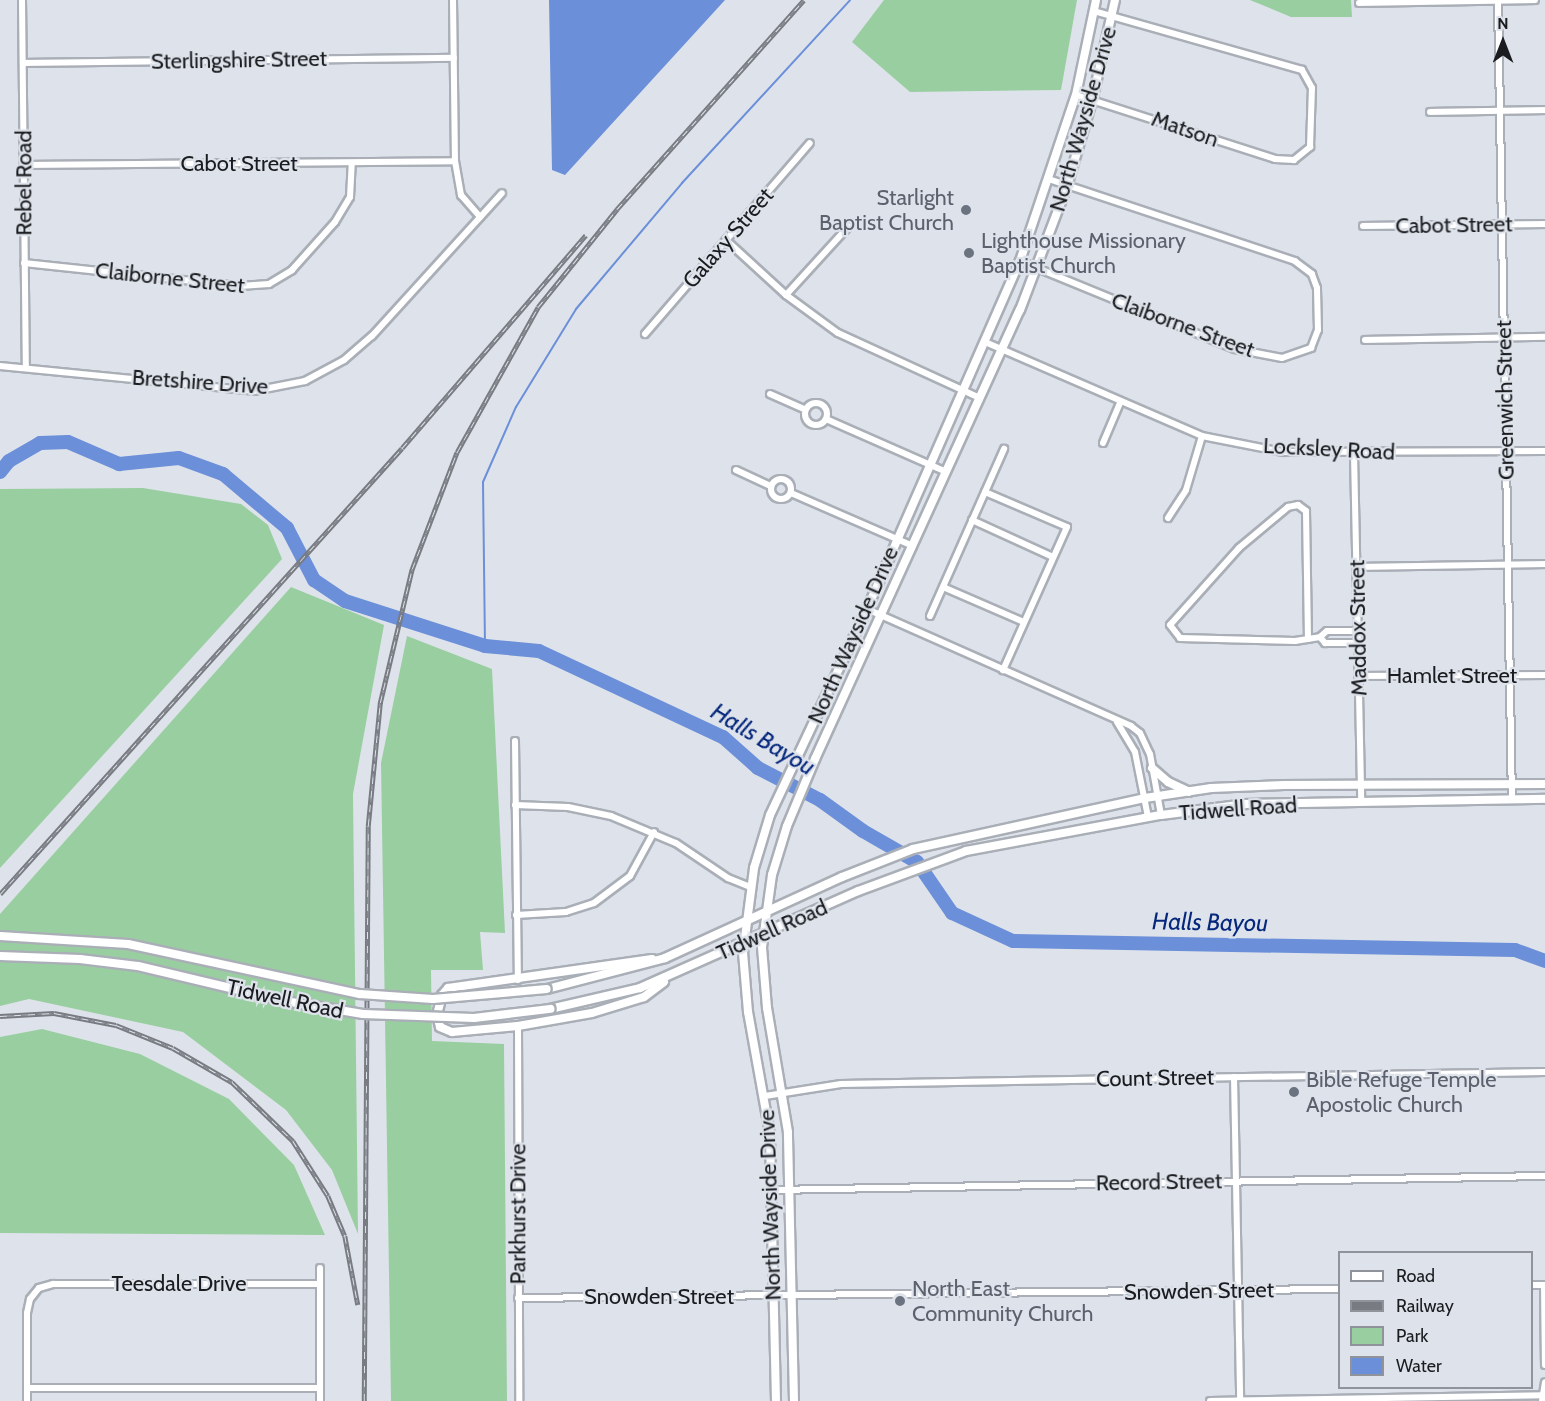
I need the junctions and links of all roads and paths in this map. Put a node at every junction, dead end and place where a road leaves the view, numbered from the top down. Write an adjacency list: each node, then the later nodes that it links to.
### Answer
1 (22, 0): 11 (street, Rebel Road)
2 (453, 0): 10 (street)
3 (1096, 0): 8 (main road, North Wayside Drive)
4 (1115, 0): 9 (main road, North Wayside Drive)
5 (1498, 0): 6 (street); 7 (street); 15 (street, Greenwich Street)
6 (1535, 0)
7 (1359, 3)
8 (1094, 11): 9 (street); 12 (main road, North Wayside Drive)
9 (1112, 16): 13 (main road, North Wayside Drive); 13 (street, Matson)
10 (454, 58): 11 (street, Sterlingshire Street); 18 (street)
11 (23, 63): 20 (street, Rebel Road)
12 (1076, 95): 13 (street, Matson); 21 (main road, North Wayside Drive)
13 (1092, 101): 22 (main road, North Wayside Drive)
14 (1545, 110): 15 (street)
15 (1499, 111): 16 (street); 25 (street, Greenwich Street)
16 (1430, 112)
17 (810, 143): 29 (street, Galaxy Street)
18 (455, 161): 19 (street, Cabot Street); 24 (street)
19 (352, 163): 20 (street, Cabot Street); 31 (street, Claiborne Street)
20 (24, 165): 31 (street, Rebel Road)
21 (1049, 179): 22 (street); 30 (main road, North Wayside Drive)
22 (1066, 186): 32 (main road, North Wayside Drive); 32 (street, Claiborne Street)
23 (502, 193): 24 (street, Bretshire Drive)
24 (480, 217): 41 (street, Bretshire Drive)
25 (1501, 224): 26 (street, Cabot Street); 28 (street, Cabot Street); 36 (street, Greenwich Street)
26 (1545, 224)
27 (849, 226): 33 (street)
28 (1363, 226)
29 (726, 240): 33 (street); 34 (street, Galaxy Street)
30 (1020, 261): 32 (street, Claiborne Street); 38 (main road, North Wayside Drive)
31 (24, 263): 41 (street, Rebel Road)
32 (1035, 268): 39 (main road, North Wayside Drive)
33 (786, 295): 42 (street)
34 (645, 334)
35 (1545, 337): 36 (street)
36 (1504, 338): 37 (street); 52 (street, Greenwich Street)
37 (1365, 340)
38 (985, 342): 39 (street, Locksley Road); 42 (main road, North Wayside Drive)
39 (1001, 350): 44 (main road, North Wayside Drive); 45 (street, Locksley Road)
40 (0, 366): 41 (street, Bretshire Drive)
41 (26, 367)
42 (962, 390): 44 (street); 54 (main road, North Wayside Drive)
43 (770, 394): 46 (street)
44 (980, 398): 56 (main road, North Wayside Drive)
45 (1120, 403): 48 (street, Locksley Road); 49 (street)
46 (806, 410): 47 (street); 47 (street)
47 (826, 419): 54 (street)
48 (1202, 436): 53 (street, Locksley Road); 60 (street)
49 (1103, 443)
50 (1004, 449): 58 (street)
51 (1545, 451): 52 (street, Locksley Road)
52 (1505, 452): 53 (street, Locksley Road); 66 (street, Greenwich Street)
53 (1354, 454): 67 (street, Maddox Street)
54 (929, 464): 56 (street); 62 (main road, North Wayside Drive)
55 (736, 470): 57 (street)
56 (946, 472): 63 (main road, North Wayside Drive)
57 (771, 486): 59 (street); 59 (street)
58 (985, 492): 61 (street); 64 (street)
59 (791, 493): 62 (street)
60 (1168, 518)
61 (972, 520): 64 (street); 68 (street)
62 (897, 539): 63 (street); 69 (main road, North Wayside Drive)
63 (913, 546): 70 (main road, North Wayside Drive)
64 (1053, 557): 72 (street)
65 (1545, 564): 66 (street)
66 (1507, 566): 67 (street); 78 (street, Greenwich Street)
67 (1357, 567): 73 (street, Maddox Street)
68 (943, 587): 71 (street); 72 (street)
69 (867, 609): 70 (street); 97 (main road, North Wayside Drive)
70 (883, 615): 77 (street); 98 (main road, North Wayside Drive)
71 (930, 616)
72 (1024, 622): 77 (street)
73 (1358, 631): 74 (street); 76 (street, Maddox Street)
74 (1320, 637): 75 (street); 76 (street)
75 (1308, 639): 75 (street)
76 (1358, 643): 80 (street, Maddox Street)
77 (1003, 670): 81 (street)
78 (1510, 675): 79 (street, Hamlet Street); 80 (street, Hamlet Street); 84 (street, Greenwich Street)
79 (1545, 675)
80 (1358, 676): 86 (street, Maddox Street)
81 (1117, 722): 83 (street); 89 (street)
82 (515, 741): 93 (street)
83 (1152, 768): 87 (main road); 88 (street)
84 (1511, 784): 85 (main road, Tidwell Road); 86 (main road, Tidwell Road); 90 (street, Greenwich Street)
85 (1545, 784)
86 (1360, 786): 87 (main road, Tidwell Road); 92 (street, Maddox Street)
87 (1189, 792): 88 (main road, Tidwell Road)
88 (1157, 796): 89 (main road, Tidwell Road); 94 (street)
89 (1145, 798): 95 (street); 98 (main road, Tidwell Road)
90 (1512, 799): 91 (main road, Tidwell Road); 92 (main road, Tidwell Road)
91 (1545, 799)
92 (1361, 802): 94 (main road, Tidwell Road)
93 (515, 805): 96 (street); 99 (street)
94 (1161, 815): 95 (main road, Tidwell Road)
95 (1148, 817): 101 (main road, Tidwell Road)
96 (654, 832): 97 (street); 99 (street)
97 (750, 887): 100 (main road, North Wayside Drive)
98 (767, 912): 100 (main road, Tidwell Road); 101 (main road, North Wayside Drive)
99 (516, 915): 107 (street)
100 (745, 922): 103 (main road, North Wayside Drive); 105 (main road, Tidwell Road)
101 (764, 934): 103 (main road, Tidwell Road); 111 (main road, North Wayside Drive)
102 (0, 936): 105 (main road, Tidwell Road, bridge)
103 (744, 942): 106 (main road, Tidwell Road); 112 (main road, North Wayside Drive)
104 (0, 956): 106 (main road, Tidwell Road, bridge)
105 (665, 958): 107 (main road)
106 (672, 976): 108 (main road)
107 (518, 980): 108 (main road)
108 (518, 1026): 124 (street, Parkhurst Drive)
109 (1545, 1072): 110 (street, Count Street)
110 (1234, 1077): 111 (street, Count Street); 114 (street)
111 (783, 1093): 112 (street, Count Street); 115 (main road, North Wayside Drive)
112 (765, 1096): 116 (main road, North Wayside Drive)
113 (1545, 1176): 114 (street, Record Street)
114 (1236, 1181): 115 (street, Record Street); 121 (street)
115 (791, 1189): 116 (street, Record Street); 123 (main road, North Wayside Drive)
116 (773, 1190): 122 (main road, North Wayside Drive)
117 (321, 1268): 118 (street)
118 (320, 1284): 127 (street, Teesdale Drive); 128 (street)
119 (1544, 1285): 125 (street)
120 (1338, 1289): 121 (street, Snowden Street)
121 (1238, 1290): 123 (street, Snowden Street); 136 (street)
122 (775, 1296): 123 (street, Snowden Street); 124 (street, Snowden Street); 133 (main road, North Wayside Drive)
123 (793, 1296): 134 (main road, North Wayside Drive)
124 (518, 1298): 132 (street, Parkhurst Drive)
125 (1545, 1365)
126 (1545, 1382): 129 (street)
127 (27, 1388): 128 (street); 130 (street)
128 (320, 1388): 131 (street)
129 (1543, 1398): 136 (street)
130 (27, 1401)
131 (320, 1401)
132 (519, 1401)
133 (776, 1401)
134 (794, 1401)
135 (1210, 1401): 136 (street)
136 (1240, 1401)

